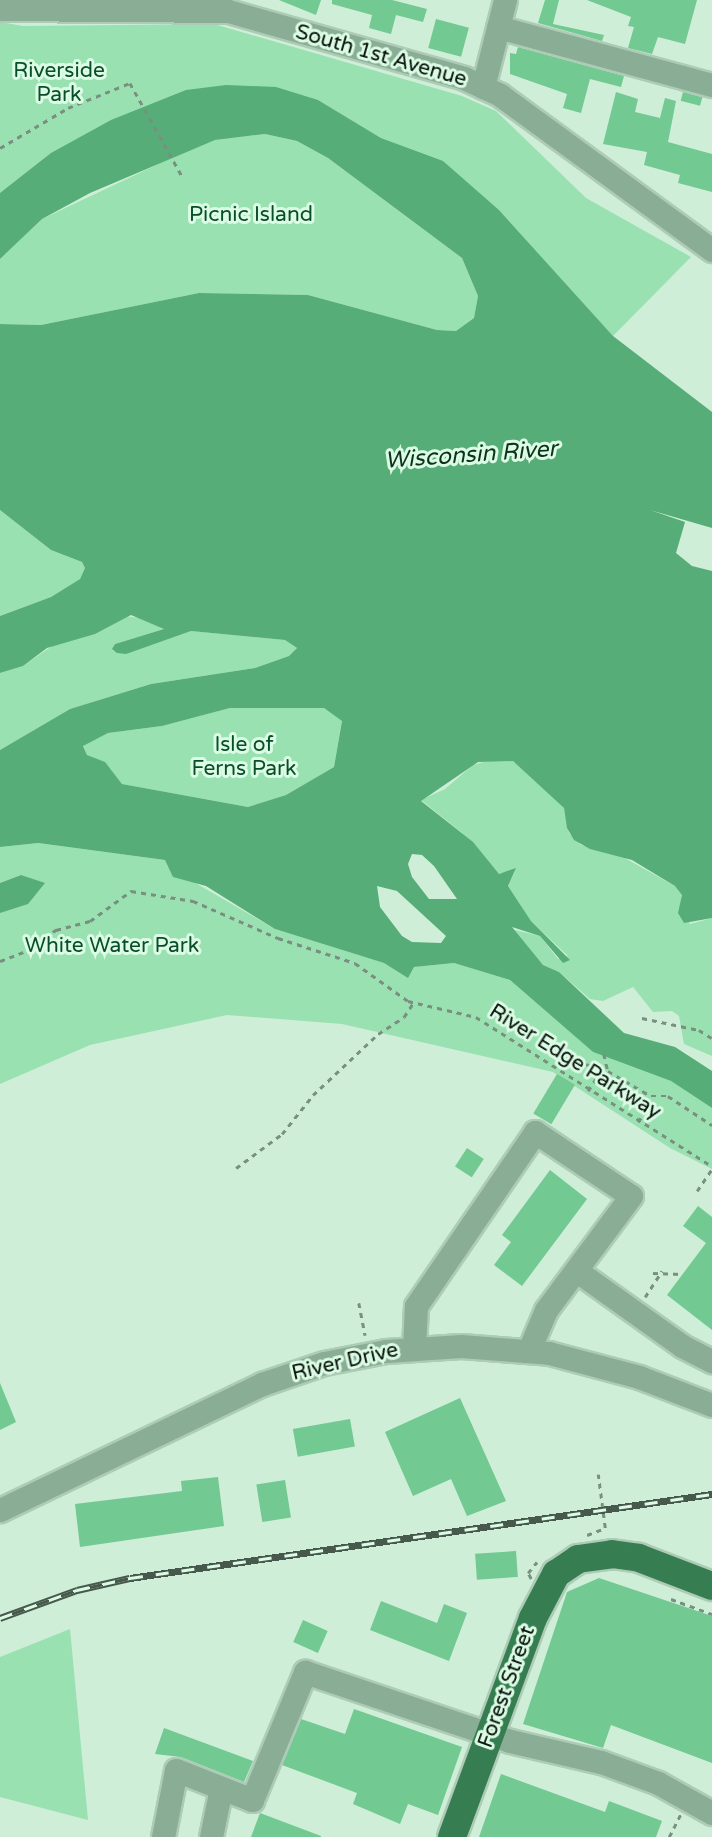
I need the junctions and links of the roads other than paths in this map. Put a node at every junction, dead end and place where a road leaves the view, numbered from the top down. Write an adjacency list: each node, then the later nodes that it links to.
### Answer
1 (501, 1): 4 (street)
2 (44, 6): 3 (street, South 1st Avenue); 6 (street, South 1st Avenue)
3 (0, 9)
4 (498, 27): 5 (street); 6 (street)
5 (712, 85)
6 (483, 87): 7 (street, South 1st Avenue)
7 (712, 250)
8 (577, 1271): 9 (street); 10 (street); 11 (street)
9 (414, 1348): 10 (street, River Drive); 13 (street, River Drive)
10 (529, 1350): 12 (street, River Drive)
11 (712, 1361)
12 (712, 1405)
13 (0, 1510)
14 (712, 1586): 15 (main road, Forest Street)
15 (489, 1734): 16 (street); 17 (street); 20 (main road, Forest Street)
16 (221, 1788): 18 (street); 19 (street)
17 (712, 1813)
18 (163, 1837)
19 (211, 1837)
20 (452, 1837)

